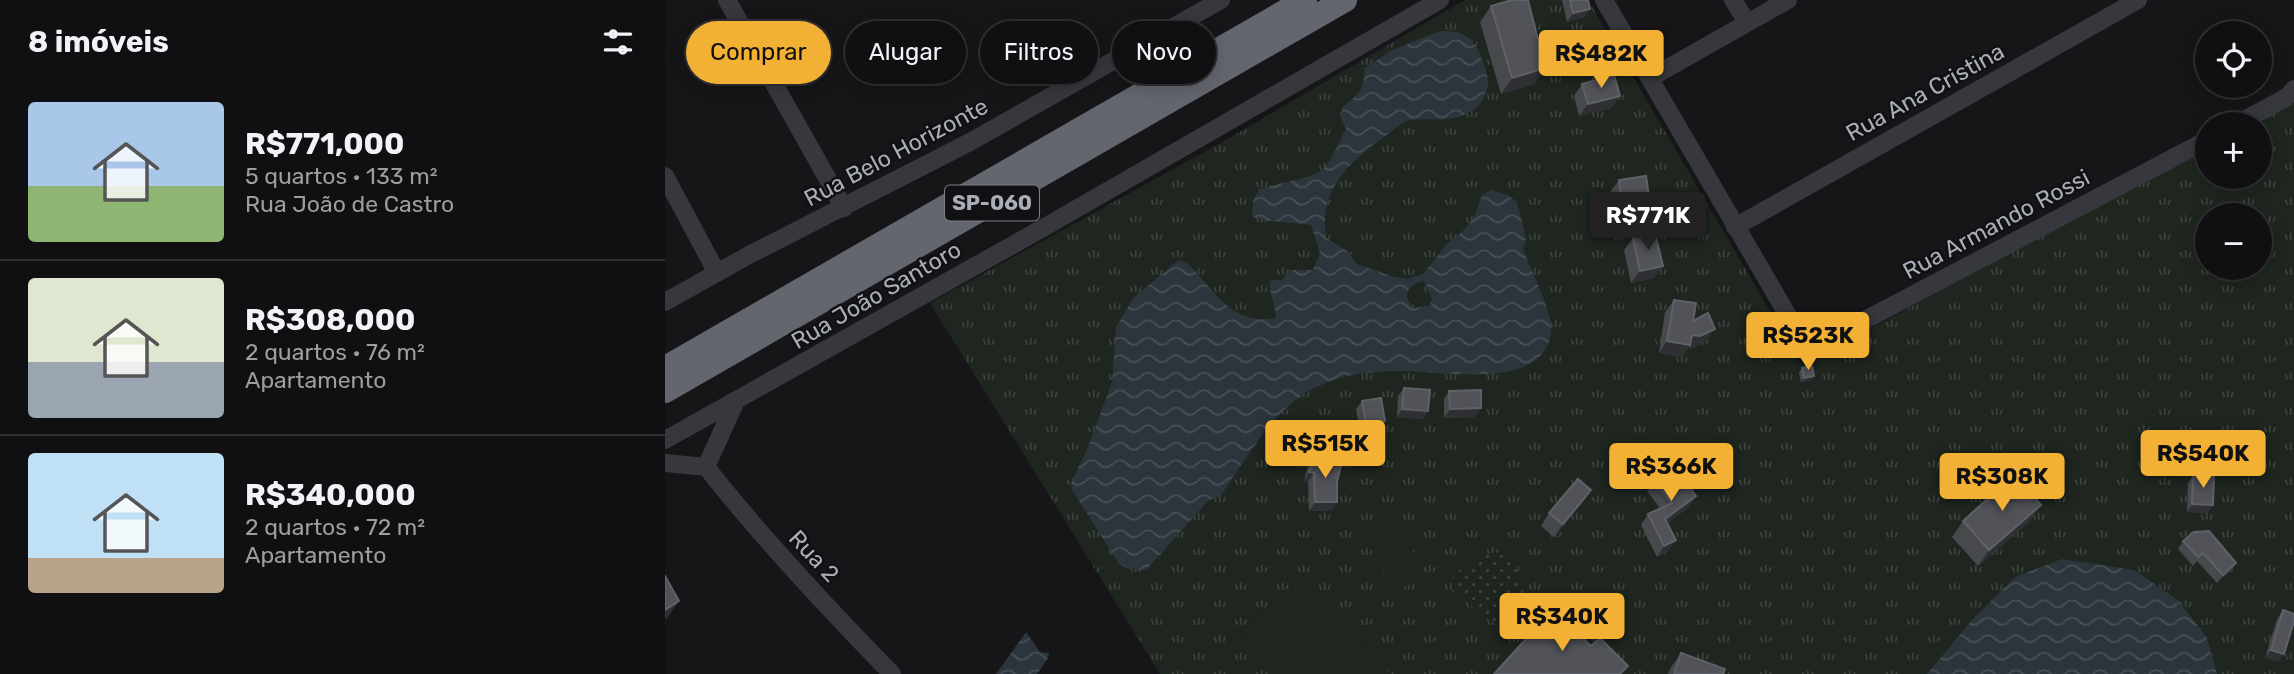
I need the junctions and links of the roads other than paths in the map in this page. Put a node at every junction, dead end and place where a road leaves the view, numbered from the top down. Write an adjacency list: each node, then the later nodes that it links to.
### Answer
1 (727, 0): 16 (street)
2 (1221, 0): 16 (street, Rua Belo Horizonte)
3 (1305, 0): 20 (highway, SP-060)
4 (1345, 0): 23 (highway, SP-060)
5 (1440, 0): 24 (street, Rua João Santoro)
6 (1604, 0): 11 (street)
7 (1733, 0): 10 (street)
8 (1788, 0): 10 (street)
9 (2138, 0): 17 (street, Rua Ana Cristina)
10 (1747, 22): 11 (street)
11 (1650, 78): 17 (street)
12 (2294, 89): 13 (street)
13 (2259, 112)
14 (2195, 146): 17 (street, Rua Armando Rossi)
15 (665, 176): 18 (street)
16 (844, 208): 18 (street, Rua Belo Horizonte)
17 (1735, 227)
18 (717, 273): 19 (street, Rua Belo Horizonte)
19 (665, 302)
20 (711, 342): 21 (highway); 22 (highway, SP-060)
21 (665, 355)
22 (665, 369)
23 (665, 391)
24 (736, 403): 25 (street, Rua João Santoro); 27 (street)
25 (665, 440)
26 (665, 463): 27 (street)
27 (706, 467): 28 (street, Rua 2)
28 (892, 674)

